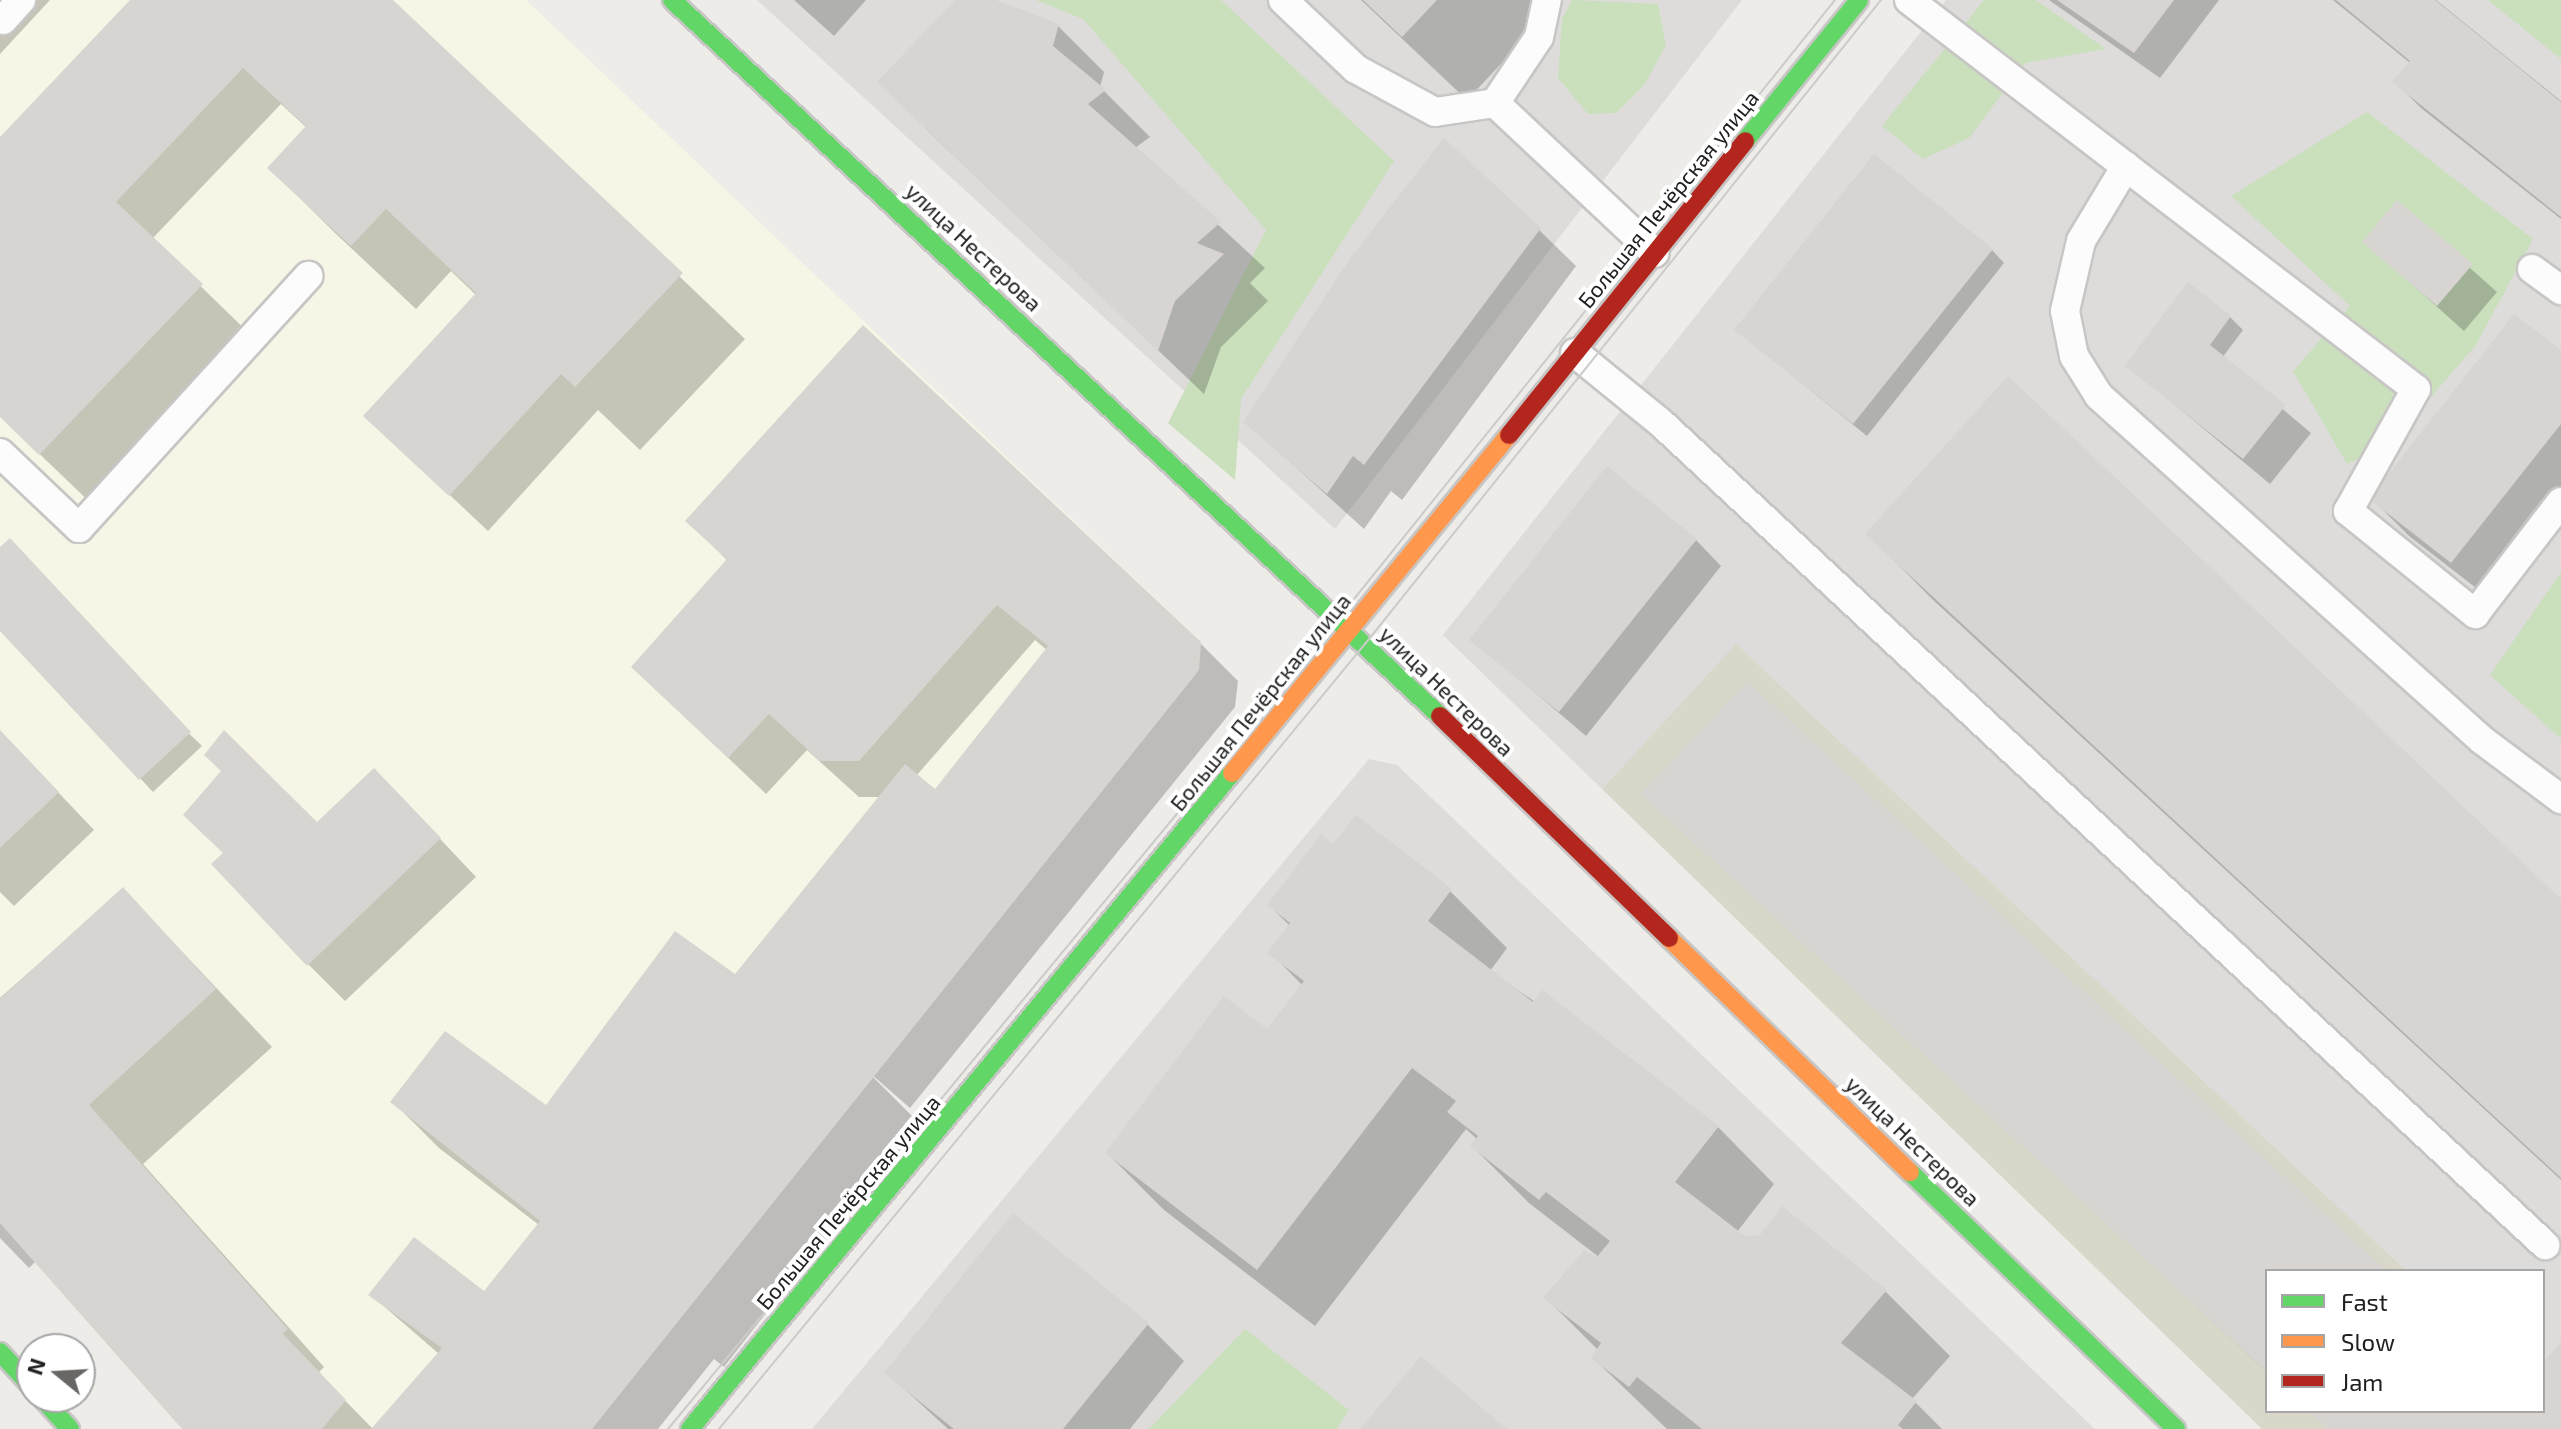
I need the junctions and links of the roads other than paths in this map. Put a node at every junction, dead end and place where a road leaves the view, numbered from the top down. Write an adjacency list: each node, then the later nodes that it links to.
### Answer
1 (672, 0): 15 (street, улица Нестерова)
2 (1283, 0): 6 (lane)
3 (1547, 0): 6 (lane)
4 (1859, 0): 8 (street, Большая Печёрская улица)
5 (1909, 0): 7 (lane)
6 (1495, 103): 8 (lane)
7 (2126, 166): 14 (lane); 16 (lane)
8 (1655, 253): 12 (street, Большая Печёрская улица)
9 (2532, 269): 11 (lane)
10 (308, 276): 13 (lane)
11 (2561, 290)
12 (1575, 353): 15 (street, Большая Печёрская улица); 17 (lane)
13 (0, 453)
14 (2561, 502)
15 (1350, 630): 22 (street, Большая Печёрская улица); 23 (street, улица Нестерова)
16 (2561, 799)
17 (2545, 1245)
18 (0, 1352): 19 (street)
19 (16, 1370)
20 (56, 1413): 21 (street)
21 (70, 1429)
22 (690, 1429)
23 (2176, 1429)

